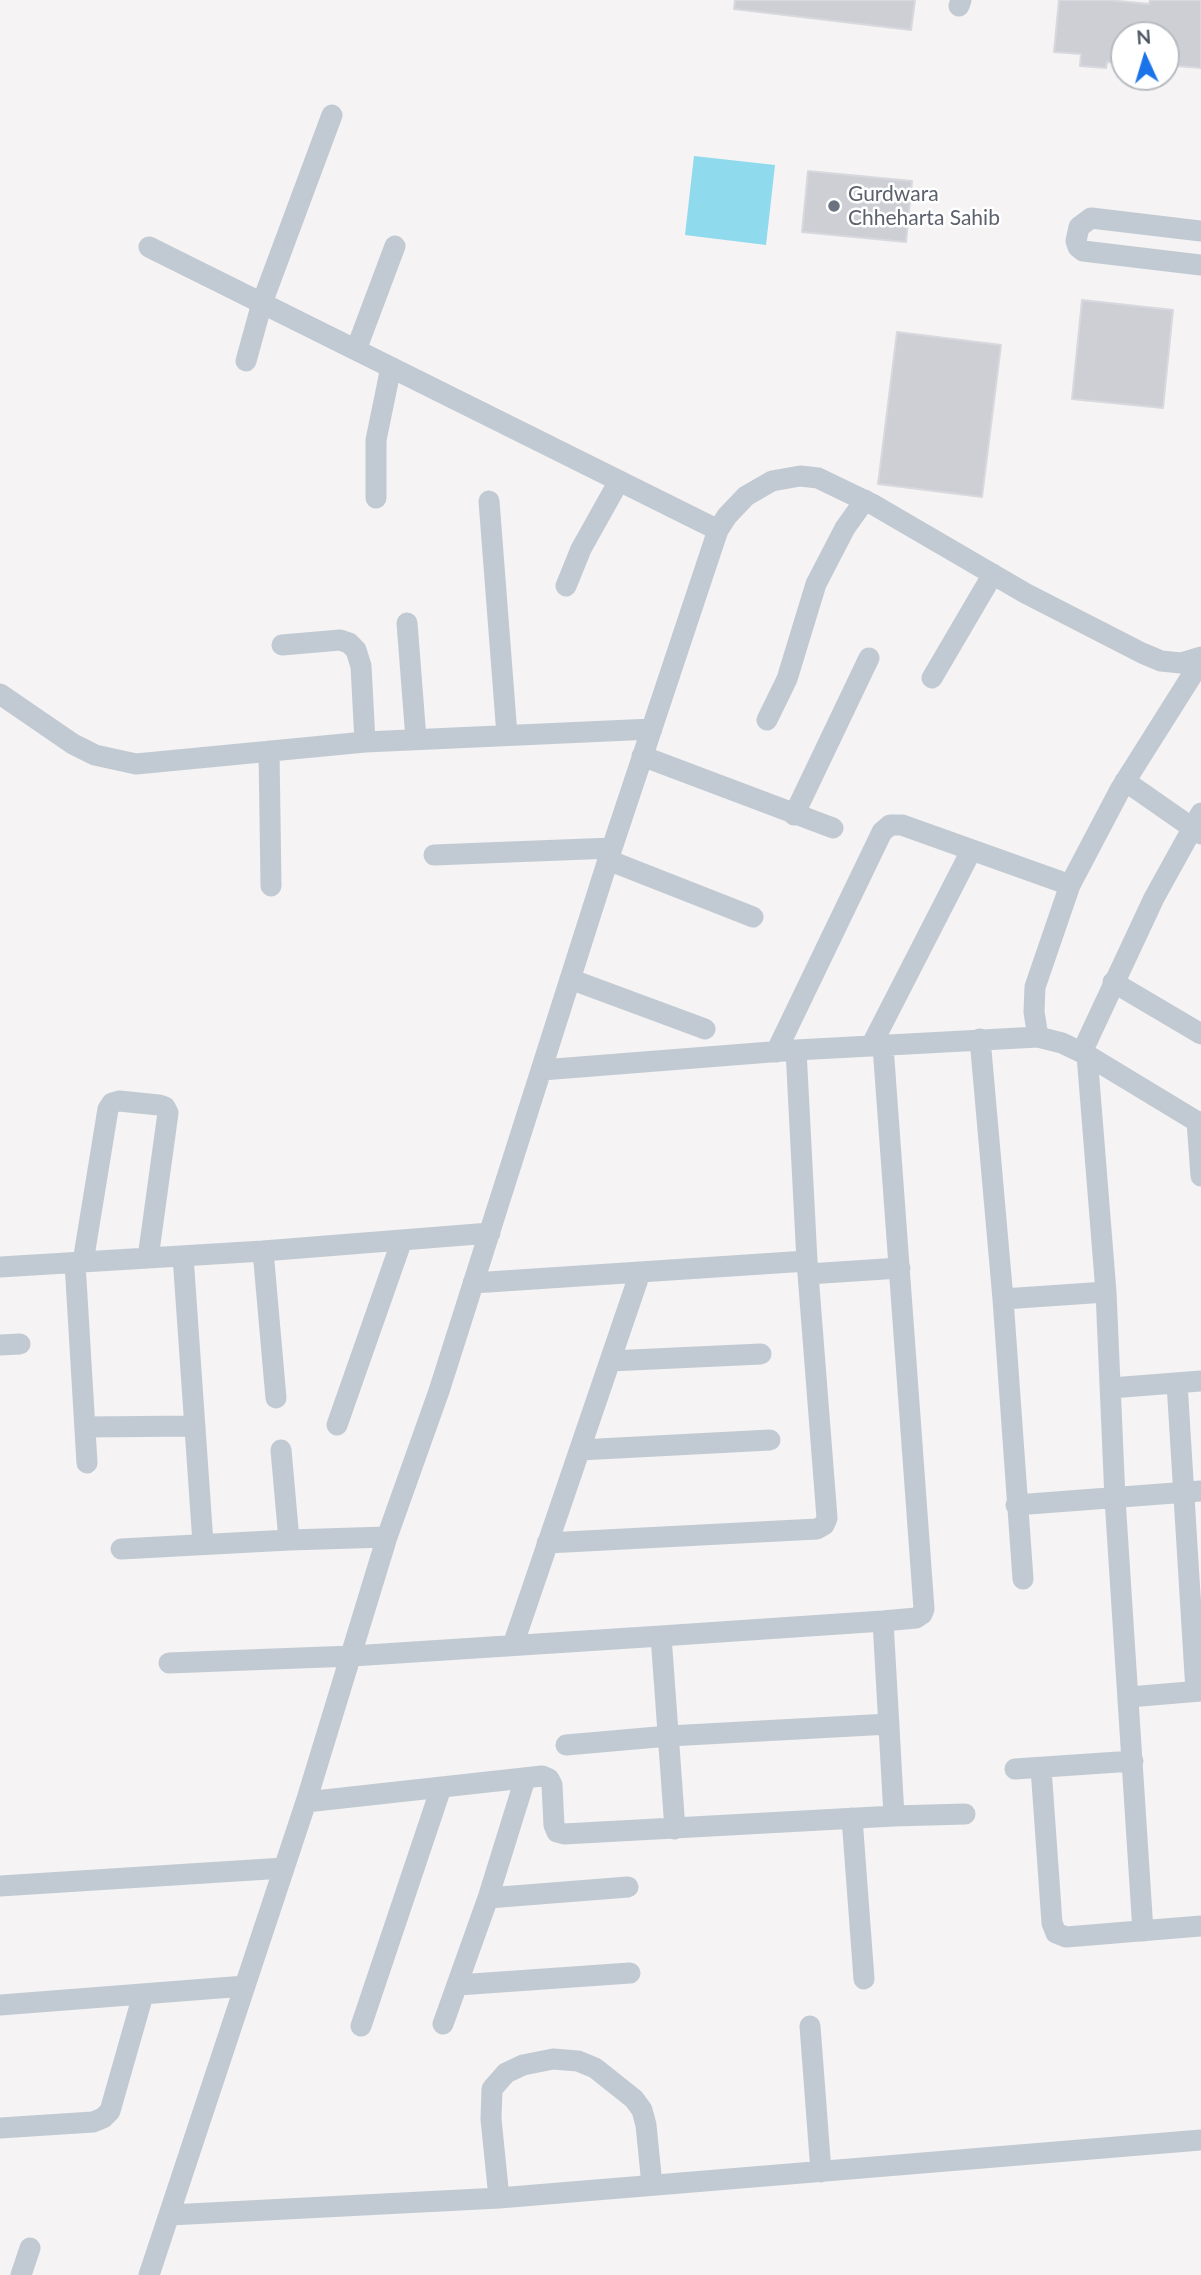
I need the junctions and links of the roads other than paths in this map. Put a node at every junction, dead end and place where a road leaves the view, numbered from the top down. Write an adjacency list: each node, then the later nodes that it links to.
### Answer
1 (332, 115): 6 (street)
2 (1201, 232): 5 (street)
3 (395, 246): 7 (street)
4 (149, 247): 6 (street)
5 (1200, 258)
6 (262, 303): 7 (street); 8 (street)
7 (356, 350): 9 (street)
8 (246, 361)
9 (391, 367): 10 (street); 11 (street)
10 (619, 481): 14 (street); 16 (street)
11 (376, 498)
12 (865, 500): 14 (street); 15 (street); 23 (street)
13 (489, 501): 25 (street)
14 (718, 530): 24 (street)
15 (993, 574): 20 (street); 21 (street)
16 (566, 586)
17 (407, 623): 26 (street)
18 (282, 645): 27 (street)
19 (869, 658): 31 (street)
20 (1201, 659): 30 (street)
21 (932, 678)
22 (0, 694): 28 (street)
23 (767, 720)
24 (652, 729): 25 (street); 29 (street)
25 (507, 735): 26 (street)
26 (416, 739): 27 (street)
27 (365, 742): 28 (street)
28 (269, 751): 38 (street)
29 (642, 756): 31 (street); 35 (street)
30 (1125, 781): 32 (street); 37 (street)
31 (794, 815): 33 (street)
32 (1198, 825): 41 (street)
33 (833, 828)
34 (971, 851): 37 (street); 46 (street); 47 (street)
35 (610, 854): 36 (street); 39 (street); 40 (street)
36 (434, 855)
37 (1070, 885): 44 (street)
38 (271, 886)
39 (753, 917)
40 (570, 979): 43 (street); 49 (street)
41 (1113, 982): 42 (street); 48 (street)
42 (1199, 1029)
43 (705, 1030)
44 (1038, 1037): 45 (street); 48 (street)
45 (980, 1039): 46 (street); 64 (street)
46 (877, 1046): 47 (street); 60 (street)
47 (786, 1051): 49 (street); 59 (street)
48 (1084, 1054): 50 (street); 63 (street)
49 (542, 1070): 52 (street)
50 (1199, 1122): 51 (street)
51 (1201, 1176)
52 (490, 1233): 53 (street); 62 (street)
53 (402, 1240): 54 (street); 72 (street)
54 (263, 1251): 55 (street); 70 (street)
55 (183, 1256): 56 (street); 71 (street)
56 (148, 1258): 57 (street); 57 (street)
57 (79, 1263): 58 (street); 73 (street)
58 (0, 1267)
59 (807, 1267): 60 (street); 61 (street); 84 (street)
60 (900, 1268): 87 (street)
61 (640, 1273): 62 (street); 66 (street)
62 (473, 1283): 81 (street)
63 (1106, 1292): 64 (street); 69 (street)
64 (1003, 1299): 80 (street)
65 (761, 1354): 66 (street)
66 (610, 1361): 76 (street)
67 (1201, 1381): 68 (street)
68 (1177, 1383): 69 (street); 78 (street)
69 (1111, 1388): 79 (street)
70 (276, 1398)
71 (195, 1426): 73 (street); 83 (street)
72 (337, 1426)
73 (85, 1427): 77 (street)
74 (770, 1440): 76 (street)
75 (281, 1450): 82 (street)
76 (580, 1450): 84 (street)
77 (87, 1463)
78 (1193, 1492): 79 (street); 92 (street)
79 (1115, 1499): 80 (street); 93 (street)
80 (1016, 1505): 86 (street)
81 (387, 1537): 82 (street); 90 (street)
82 (289, 1539): 83 (street)
83 (203, 1543): 85 (street)
84 (547, 1543): 89 (street)
85 (121, 1549)
86 (1023, 1580)
87 (883, 1621): 88 (street); 94 (street)
88 (661, 1636): 89 (street); 95 (street)
89 (513, 1645): 90 (street)
90 (352, 1656): 91 (street); 102 (street)
91 (169, 1663)
92 (1198, 1691): 93 (street)
93 (1129, 1698): 97 (street)
94 (889, 1724): 95 (street); 104 (street)
95 (669, 1736): 96 (street); 106 (street)
96 (566, 1745)
97 (1133, 1761): 98 (street); 112 (street)
98 (1041, 1768): 99 (street); 112 (street)
99 (1015, 1769)
100 (525, 1779): 101 (street); 106 (street); 110 (street)
101 (440, 1788): 102 (street); 120 (street)
102 (306, 1802): 107 (street)
103 (965, 1814): 104 (street)
104 (894, 1816): 105 (street)
105 (852, 1818): 106 (street); 114 (street)
106 (675, 1829)
107 (284, 1868): 108 (street); 115 (street)
108 (0, 1886)
109 (628, 1887): 110 (street)
110 (488, 1898): 116 (street)
111 (1201, 1926): 112 (street)
112 (1143, 1930)
113 (630, 1973): 116 (street)
114 (863, 1979)
115 (245, 1986): 117 (street); 127 (street)
116 (458, 1986): 119 (street)
117 (144, 1995): 118 (street); 122 (street)
118 (0, 2005)
119 (443, 2024)
120 (361, 2026)
121 (810, 2026): 124 (street)
122 (0, 2128)
123 (1201, 2140): 124 (street)
124 (821, 2172): 125 (street)
125 (652, 2185): 126 (street); 126 (street)
126 (499, 2198): 127 (street)
127 (170, 2215): 130 (street)
128 (30, 2248): 129 (street)
129 (21, 2275)
130 (149, 2275)

